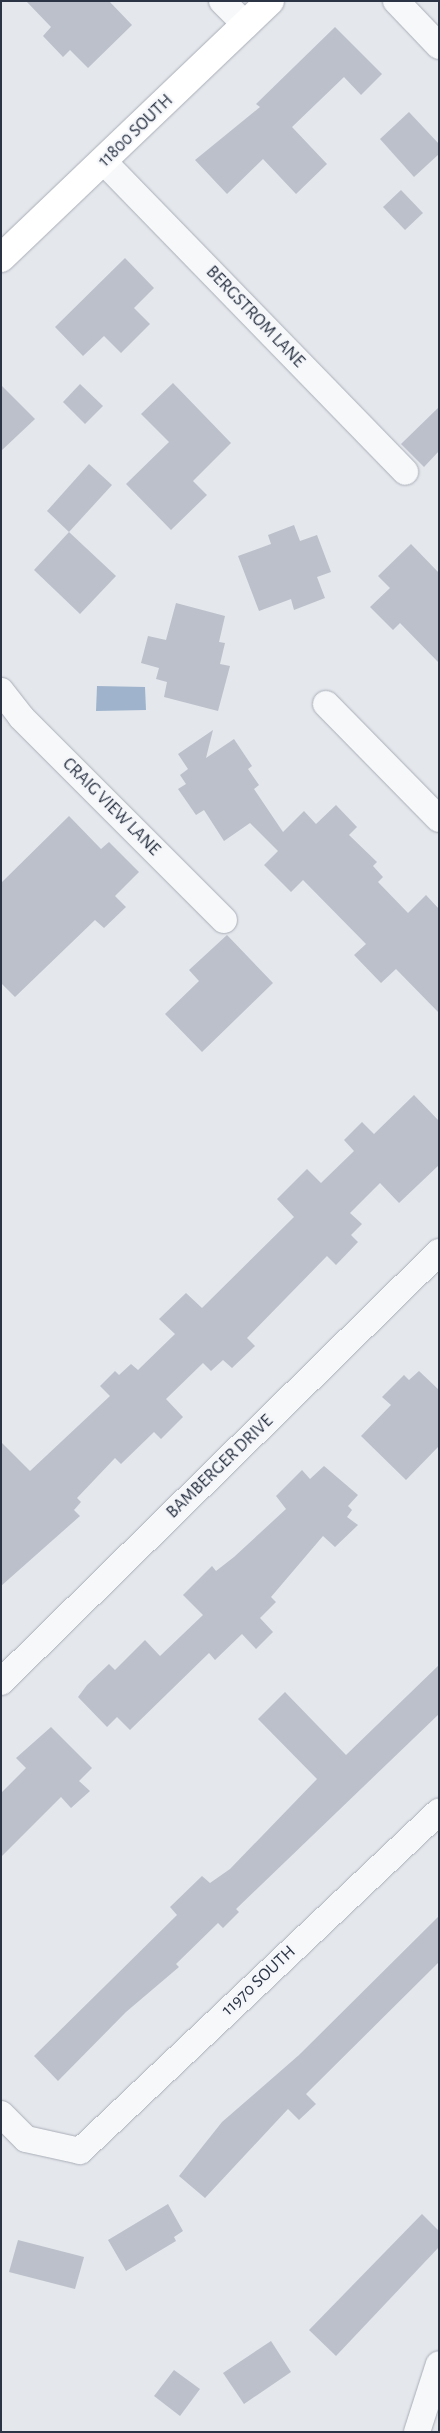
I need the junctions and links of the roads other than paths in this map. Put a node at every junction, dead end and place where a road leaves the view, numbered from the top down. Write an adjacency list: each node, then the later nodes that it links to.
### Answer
1 (222, 1): 4 (street)
2 (270, 1): 4 (main road, 11800 SOUTH)
3 (396, 1): 5 (street)
4 (246, 25): 6 (main road, 11800 SOUTH)
5 (439, 46)
6 (104, 162): 7 (main road, 11800 SOUTH); 8 (street, BERGSTROM LANE)
7 (1, 258)
8 (405, 472)
9 (1, 691): 12 (street, CRAIG VIEW LANE)
10 (326, 704): 11 (street)
11 (439, 818)
12 (224, 920)
13 (439, 1252): 14 (street, BAMBERGER DRIVE)
14 (1, 1682)
15 (439, 1812): 16 (street, 11970 SOUTH)
16 (1, 2114)
17 (439, 2364): 18 (street)
18 (416, 2432)

